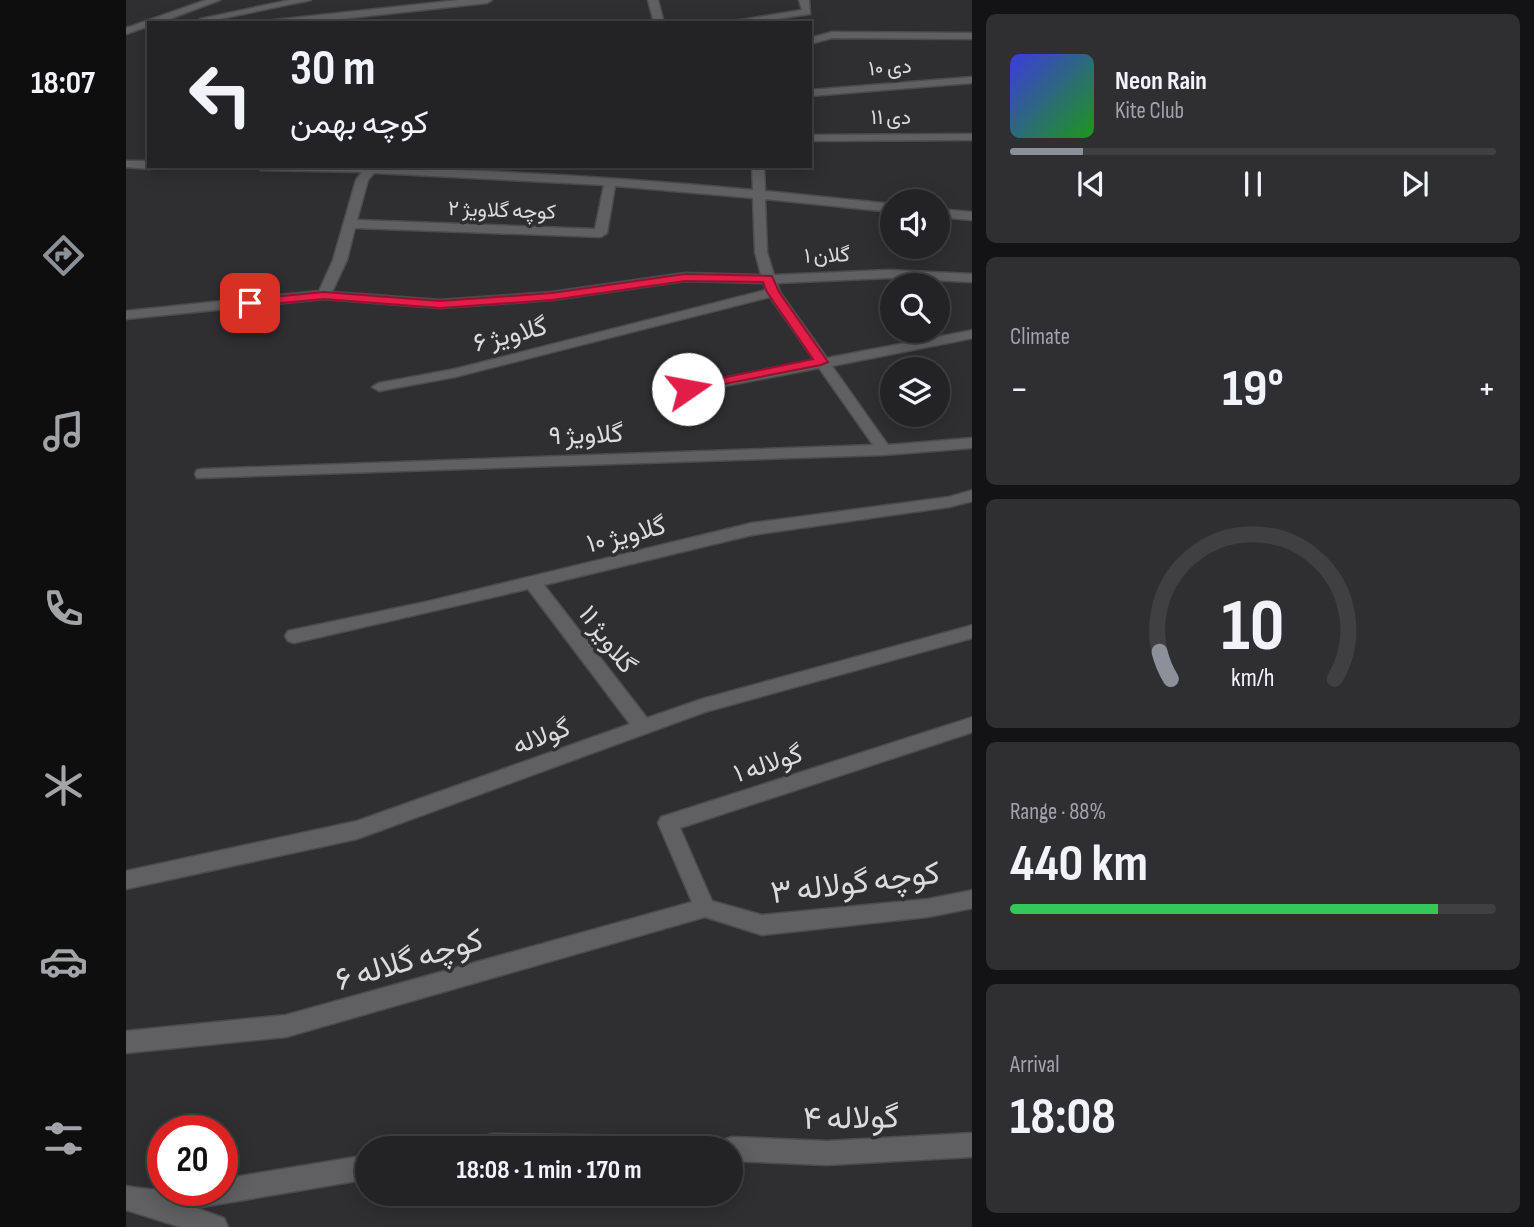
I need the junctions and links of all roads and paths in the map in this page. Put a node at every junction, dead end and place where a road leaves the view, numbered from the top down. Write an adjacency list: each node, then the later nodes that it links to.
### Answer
1 (215, 0): 9 (street)
2 (306, 0): 8 (street)
3 (372, 0): 7 (street)
4 (487, 0): 7 (street)
5 (653, 0): 11 (street)
6 (804, 0): 12 (street)
7 (378, 18): 10 (street)
8 (205, 19)
9 (155, 21)
10 (316, 21)
11 (658, 21)
12 (742, 21)
13 (147, 24): 14 (street)
14 (126, 31)
15 (972, 36): 16 (street)
16 (812, 40)
17 (972, 80): 18 (street, دی ۱۰)
18 (812, 93)
19 (972, 137): 20 (street, دی ۱۱)
20 (812, 138)
21 (130, 164): 22 (street)
22 (147, 165)
23 (372, 168): 31 (street)
24 (388, 168): 26 (street)
25 (758, 168): 27 (street)
26 (610, 183): 27 (street); 31 (street, کوچه گلاویژ ۲)
27 (760, 193): 28 (street); 33 (street)
28 (880, 207)
29 (950, 214): 30 (street)
30 (972, 216)
31 (352, 224): 34 (street)
32 (972, 278): 33 (street, گلان ۱)
33 (770, 285): 34 (street); 37 (street); 38 (street, گلاویژ ۶)
34 (324, 295): 35 (street)
35 (126, 315)
36 (972, 334): 37 (street)
37 (821, 362): 39 (street); 41 (street)
38 (379, 387)
39 (688, 389)
40 (972, 443): 41 (street, گلاویژ ۹)
41 (884, 450): 42 (street, گلاویژ ۹)
42 (202, 474)
43 (972, 495): 44 (street, گلاویژ ۱۰)
44 (532, 582): 46 (street, گلاویژ ۱۰); 48 (street, گلاویژ ۱۱)
45 (972, 631): 48 (street, گولاله)
46 (294, 636)
47 (972, 724): 51 (street, گولاله ۱)
48 (643, 727): 49 (street, گولاله)
49 (126, 880)
50 (972, 898): 51 (street, کوچه گولاله ۳)
51 (705, 908): 52 (street, کوچه گلاله ۶)
52 (126, 1042)
53 (972, 1145): 54 (street, گولاله ۴)
54 (743, 1149)
55 (355, 1169): 56 (street)
56 (138, 1201): 57 (street)
57 (215, 1227)

